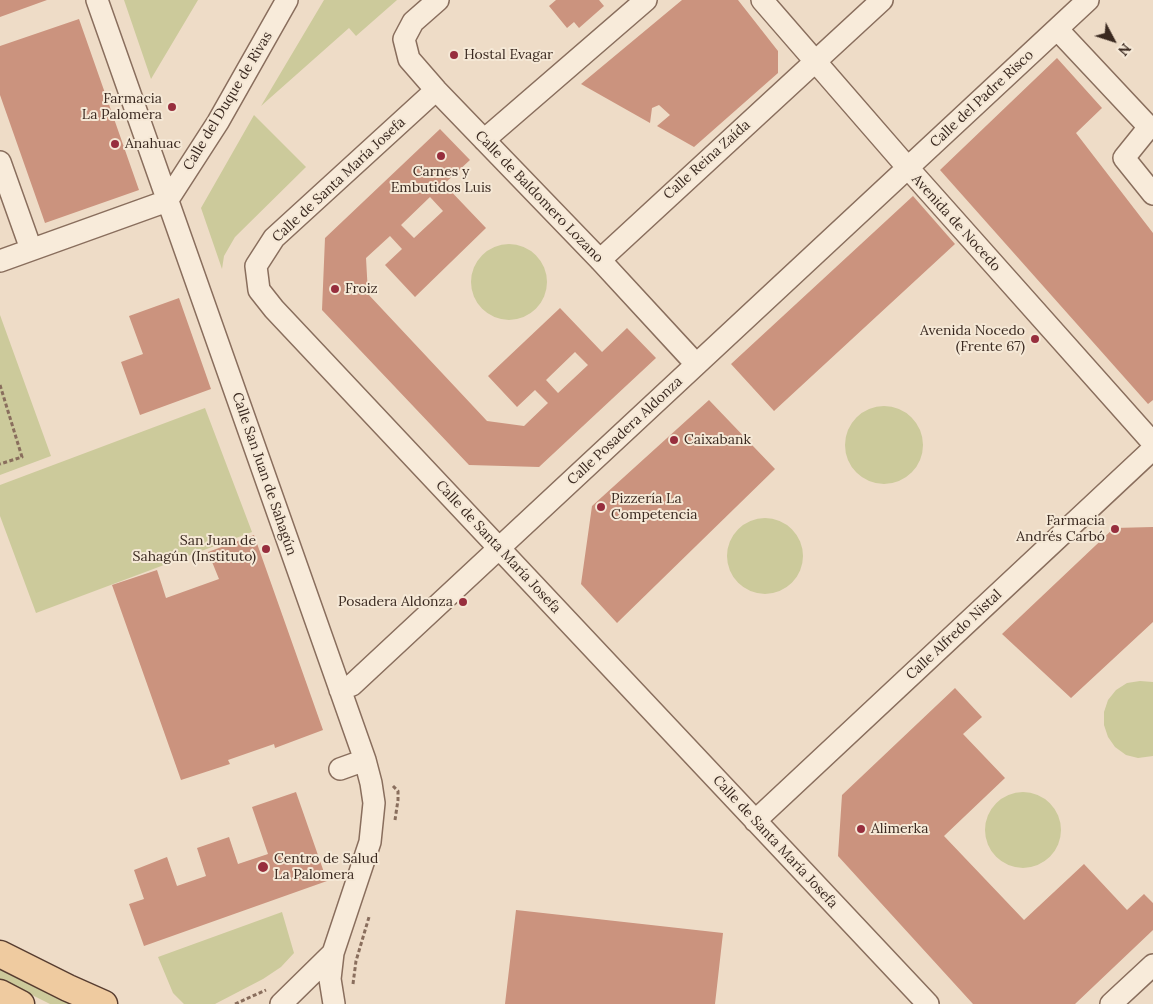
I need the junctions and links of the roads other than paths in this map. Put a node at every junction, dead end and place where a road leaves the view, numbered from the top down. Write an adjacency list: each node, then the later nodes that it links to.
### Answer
1 (97, 0): 15 (street, Calle San Juan de Sahagún)
2 (287, 0): 15 (street, Calle del Duque de Rivas)
3 (438, 0): 10 (street, Calle de Baldomero Lozano)
4 (646, 0): 11 (street)
5 (762, 0): 9 (street, Avenida de Nocedo)
6 (882, 0): 9 (street, Calle Reina Zaída)
7 (1088, 0): 8 (street, Calle del Padre Risco)
8 (1057, 29): 13 (street, Calle del Padre Risco); 14 (street)
9 (815, 61): 13 (street, Avenida de Nocedo); 17 (street, Calle Reina Zaída)
10 (436, 90): 11 (street, Calle de Baldomero Lozano); 22 (street, Calle de Santa María Josefa)
11 (484, 140): 17 (street, Calle de Baldomero Lozano)
12 (0, 162): 16 (street)
13 (908, 168): 19 (street, Calle Posadera Aldonza); 20 (street, Avenida de Nocedo)
14 (1153, 194)
15 (167, 201): 16 (street); 23 (street, Calle San Juan de Sahagún)
16 (31, 250): 18 (street)
17 (600, 260): 19 (street, Calle de Baldomero Lozano)
18 (0, 261)
19 (696, 364): 22 (street, Calle Posadera Aldonza)
20 (1153, 443)
21 (1153, 448): 26 (street, Calle Alfredo Nistal)
22 (499, 548): 23 (street, Calle Posadera Aldonza); 26 (street, Calle de Santa María Josefa)
23 (340, 690): 24 (street, Calle San Juan de Sahagún)
24 (365, 760): 25 (street); 27 (street, Calle San Juan de Sahagún)
25 (340, 769)
26 (755, 821): 35 (street, Calle de Santa María Josefa)
27 (333, 953): 33 (street, Calle San Juan de Sahagún); 34 (street, Calle San Juan de Sahagún)
28 (0, 954): 32 (main road)
29 (1153, 965): 36 (street)
30 (0, 994): 31 (main road)
31 (21, 1004)
32 (104, 1004)
33 (280, 1004)
34 (334, 1004)
35 (928, 1004)
36 (1111, 1004)

